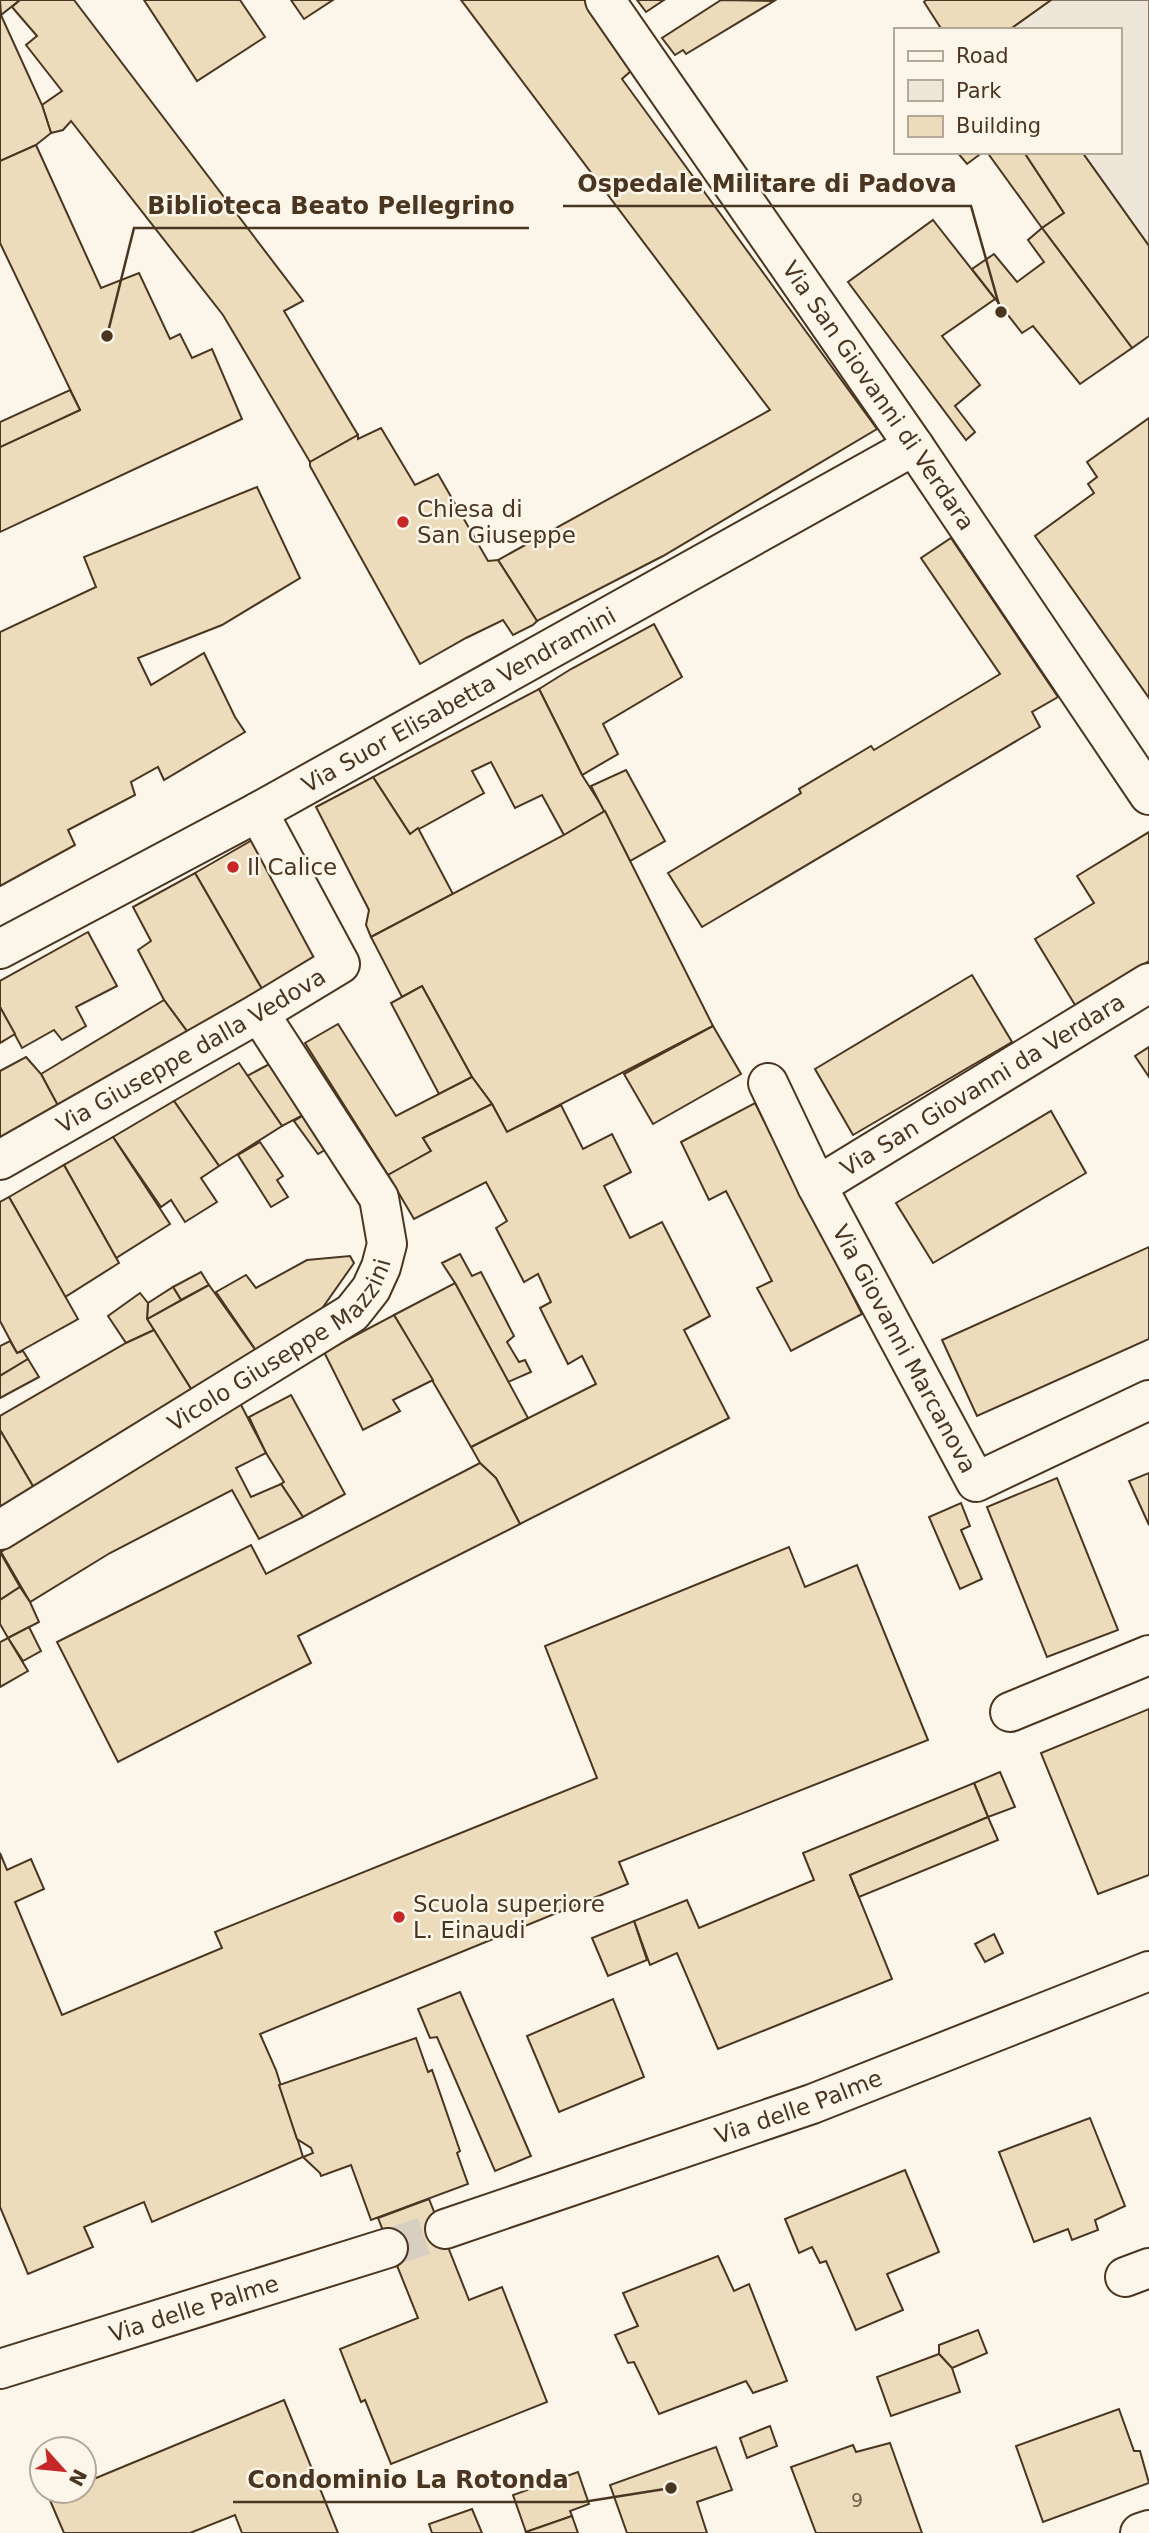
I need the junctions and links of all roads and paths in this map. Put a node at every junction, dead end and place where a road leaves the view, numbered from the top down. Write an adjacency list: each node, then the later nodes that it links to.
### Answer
1 (605, 0): 2 (street, Via San Giovanni di Verdara)
2 (914, 446): 3 (street, Via San Giovanni di Verdara); 4 (street, Via Suor Elisabetta Vendramini)
3 (1149, 795)
4 (258, 812): 5 (street, Via Suor Elisabetta Vendramini); 7 (street, Via Giuseppe dalla Vedova)
5 (0, 949)
6 (1149, 983): 10 (street, Via San Giovanni da Verdara)
7 (259, 1013): 9 (street, Via Giuseppe dalla Vedova); 12 (street, Vicolo Giuseppe Mazzini)
8 (768, 1083): 10 (street, Via Giovanni Marcanova)
9 (0, 1160)
10 (817, 1186): 11 (street, Via Giovanni Marcanova)
11 (1149, 1400)
12 (0, 1530)
13 (1149, 1655): 14 (street)
14 (1010, 1712)
15 (1149, 1971): 16 (street, Via delle Palme)
16 (445, 2229)
17 (388, 2248): 18 (street, Via delle Palme)
18 (0, 2369)
19 (1149, 2530): 20 (street)
20 (1140, 2533)

